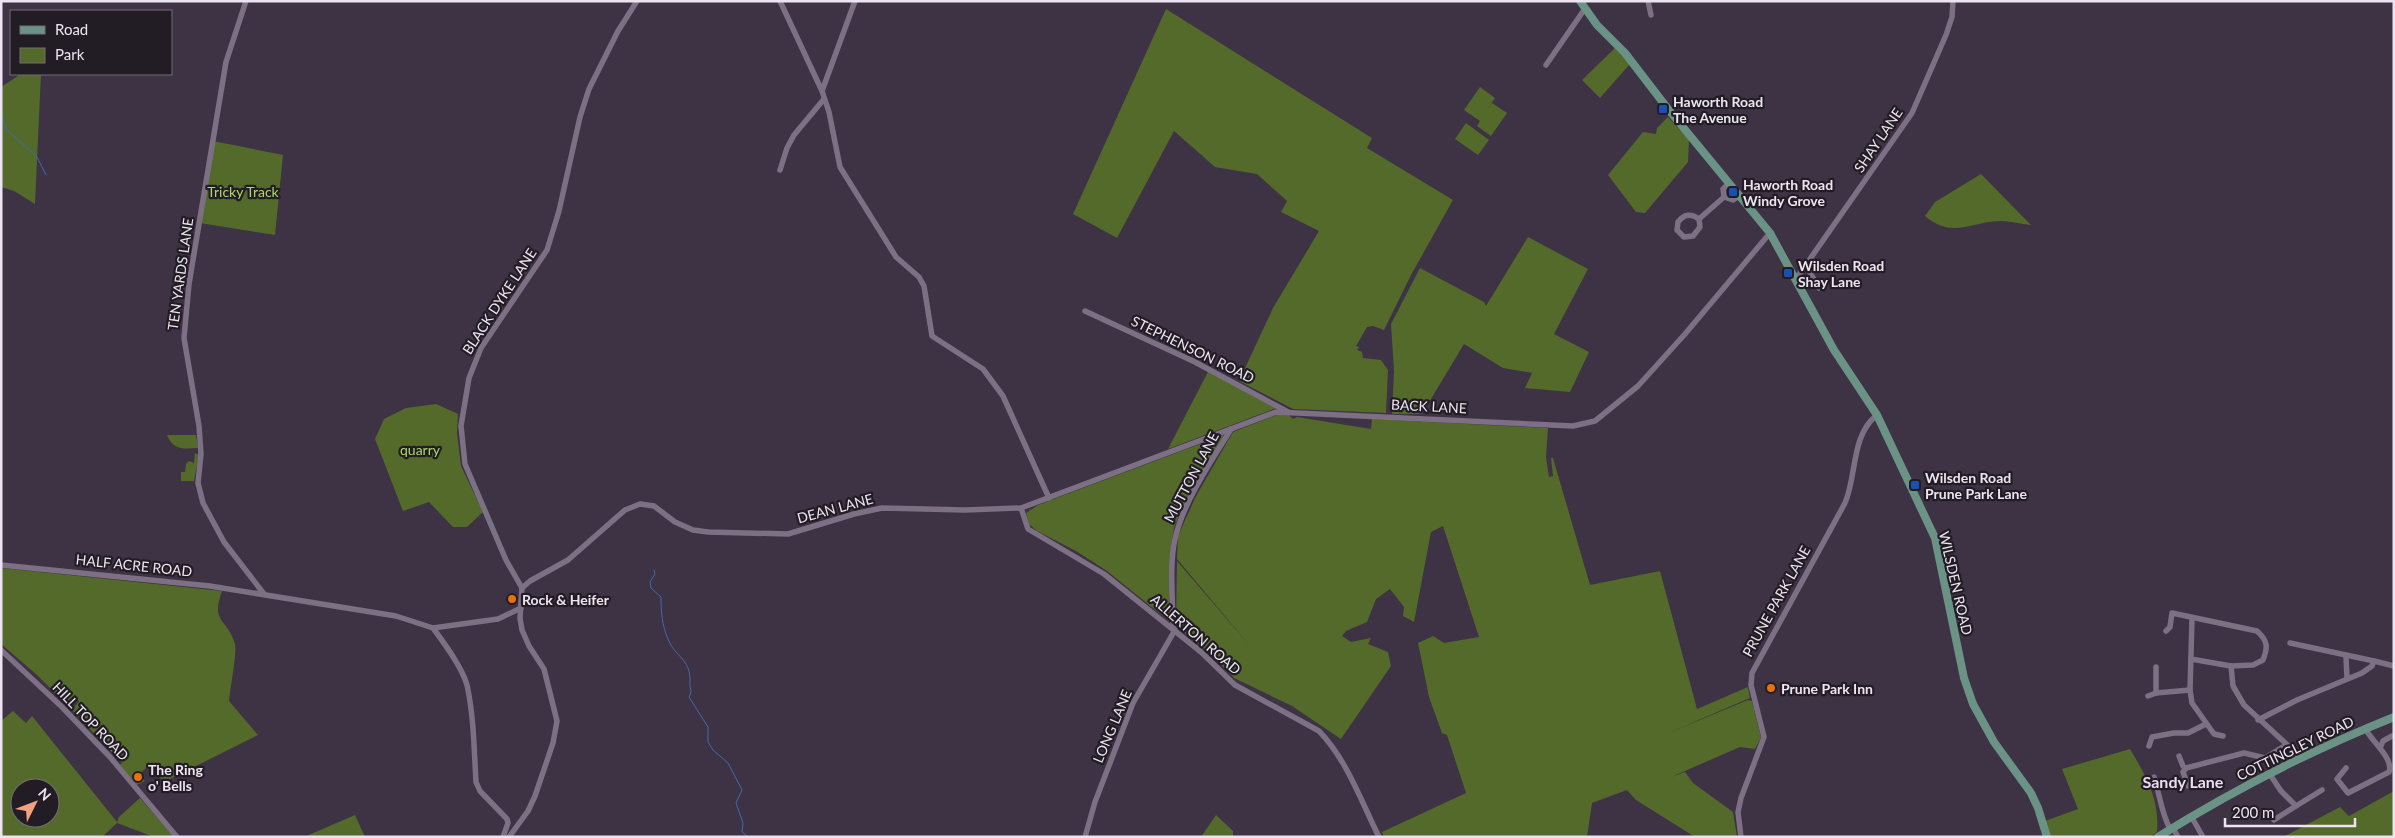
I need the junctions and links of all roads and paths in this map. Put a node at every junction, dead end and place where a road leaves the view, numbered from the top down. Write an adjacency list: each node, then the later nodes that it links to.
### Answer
1 (246, 1): 29 (street, TEN YARDS LANE)
2 (637, 1): 30 (street, BLACK DYKE LANE)
3 (780, 1): 11 (street)
4 (855, 1): 11 (street)
5 (1580, 1): 8 (main road, WILSDEN ROAD)
6 (1648, 1): 9 (street)
7 (1953, 1): 19 (street, SHAY LANE)
8 (1584, 10): 10 (street); 14 (main road, WILSDEN ROAD)
9 (1651, 15)
10 (1546, 64)
11 (822, 91): 12 (street)
12 (824, 99): 13 (street); 26 (street)
13 (780, 170)
14 (1729, 183): 15 (main road, WILSDEN ROAD); 16 (street)
15 (1740, 195): 16 (street); 18 (main road, WILSDEN ROAD)
16 (1724, 197): 17 (street)
17 (1699, 219): 17 (street)
18 (1770, 233): 20 (main road, WILSDEN ROAD); 23 (street, BACK LANE)
19 (1806, 266): 20 (street, SHAY LANE); 21 (street)
20 (1796, 279): 24 (main road, WILSDEN ROAD)
21 (1819, 288)
22 (1085, 311): 23 (street, STEPHENSON ROAD)
23 (1288, 412): 25 (street, BACK LANE)
24 (1877, 415): 79 (street, PRUNE PARK LANE); 80 (main road, WILSDEN ROAD)
25 (1231, 429): 26 (street, BACK LANE); 36 (street, MUTTON LANE)
26 (1050, 498): 27 (street, BACK LANE)
27 (1021, 508): 30 (street, DEAN LANE); 36 (street, ALLERTON ROAD)
28 (1, 565): 31 (street, HALF ACRE ROAD)
29 (253, 582): 31 (street); 32 (street, TEN YARDS LANE)
30 (522, 588): 33 (street)
31 (247, 592): 32 (street, HALF ACRE ROAD)
32 (264, 594): 35 (street, HALF ACRE ROAD)
33 (521, 608): 35 (street); 76 (street)
34 (2192, 618): 37 (street); 41 (street); 43 (street)
35 (433, 628): 75 (street)
36 (1174, 629): 77 (street, LONG LANE); 78 (street, ALLERTON ROAD)
37 (2166, 630)
38 (2290, 643): 40 (street)
39 (1, 650): 74 (street, HILL TOP ROAD)
40 (2346, 656): 42 (street); 46 (street)
41 (2191, 659): 43 (street); 47 (street)
42 (2372, 661): 44 (street); 46 (street)
43 (2231, 666): 51 (street)
44 (2394, 666)
45 (2164, 669): 48 (street)
46 (2347, 678): 51 (street)
47 (2190, 690): 48 (street); 52 (street)
48 (2156, 693): 49 (street)
49 (2148, 696)
50 (2394, 716): 53 (main road, COTTINGLEY ROAD)
51 (2258, 720): 56 (street)
52 (2206, 724): 54 (street); 57 (street)
53 (2365, 728): 58 (street); 60 (main road, COTTINGLEY ROAD)
54 (2223, 736)
55 (2392, 736): 58 (street)
56 (2286, 744): 60 (street); 62 (street)
57 (2150, 746)
58 (2380, 748): 61 (street)
59 (2179, 756): 62 (street)
60 (2299, 758): 64 (main road, COTTINGLEY ROAD)
61 (2392, 767): 67 (street)
62 (2186, 768): 68 (street)
63 (2346, 768): 67 (street)
64 (2269, 773): 70 (street); 71 (main road, COTTINGLEY ROAD)
65 (2331, 775): 67 (street)
66 (2154, 777): 73 (street)
67 (2337, 779)
68 (2188, 786)
69 (2322, 790): 70 (street)
70 (2296, 806): 72 (street)
71 (2192, 816): 73 (main road, COTTINGLEY ROAD); 83 (street)
72 (2274, 820)
73 (2171, 828): 81 (main road, COTTINGLEY ROAD); 82 (street)
74 (177, 837)
75 (503, 837)
76 (508, 837)
77 (1085, 837)
78 (1379, 837)
79 (1741, 837)
80 (2047, 837)
81 (2158, 837)
82 (2178, 837)
83 (2203, 837)

